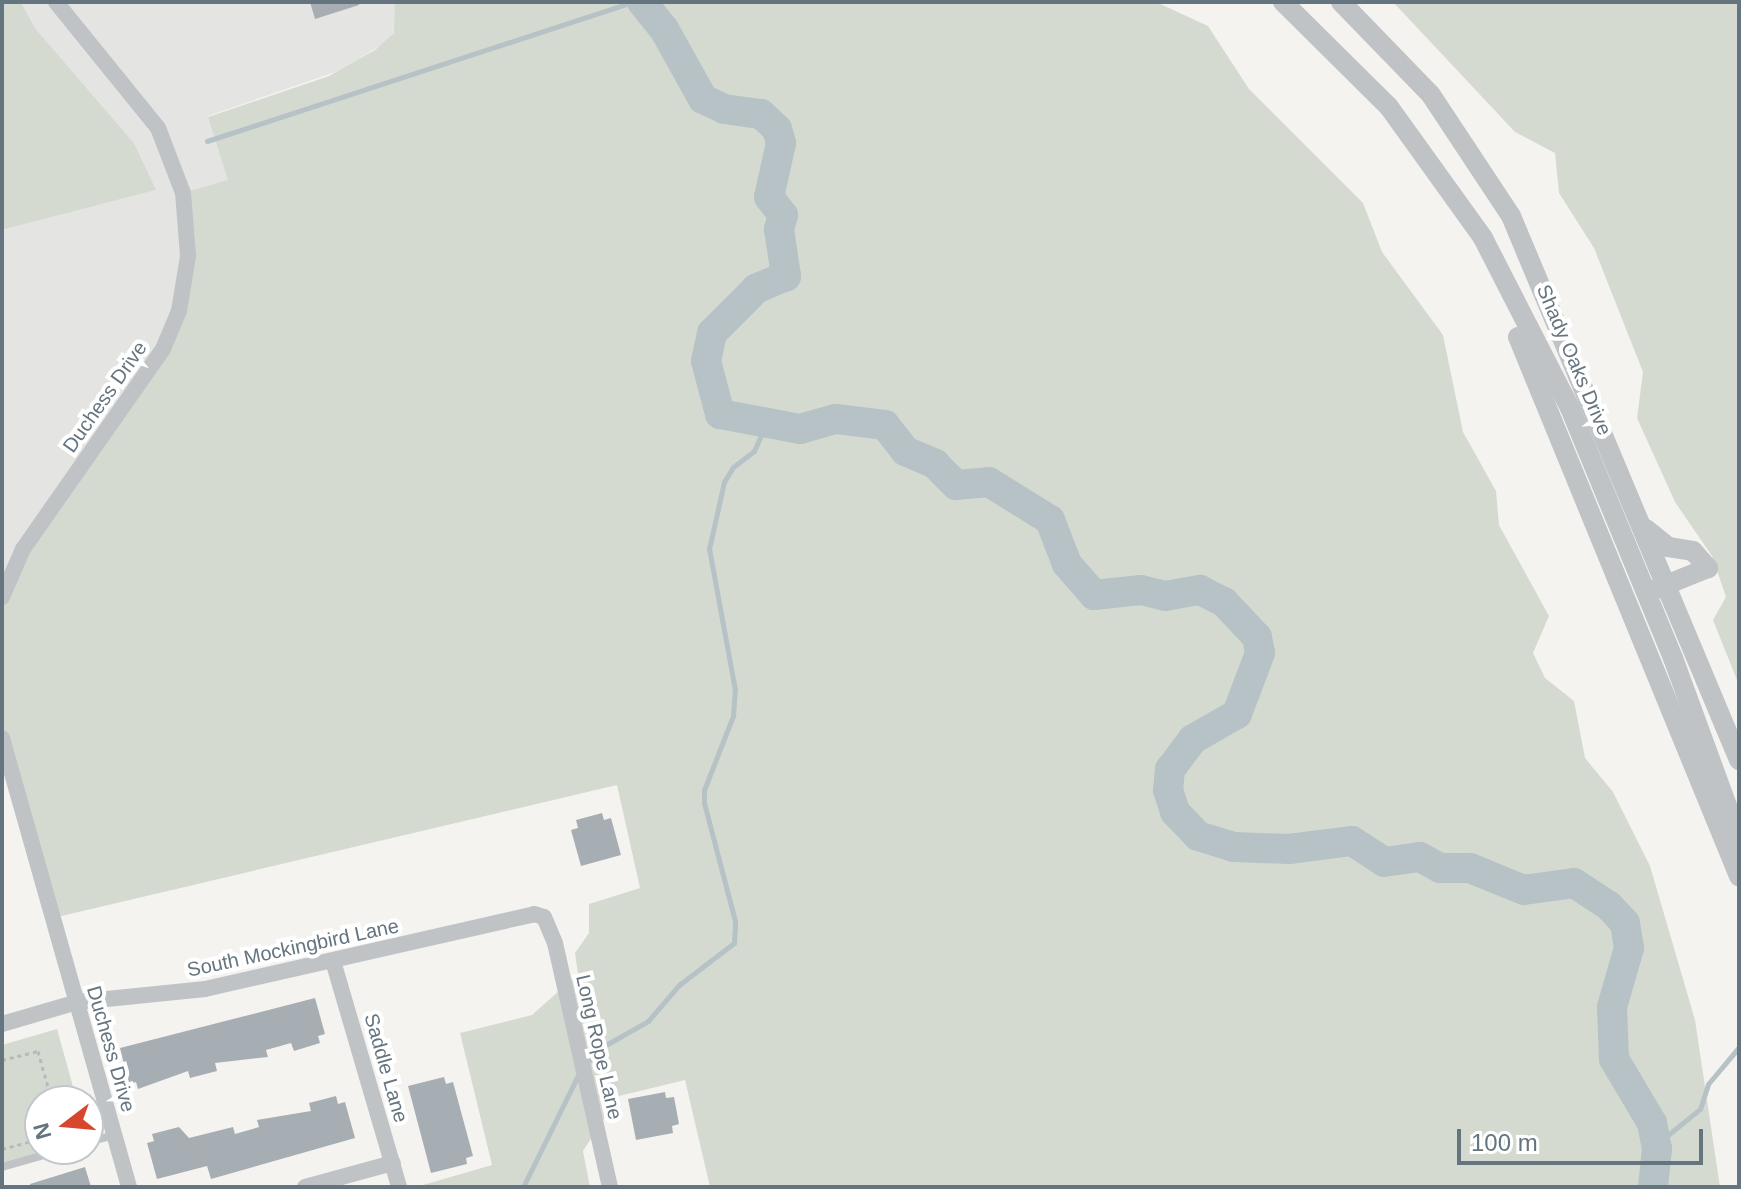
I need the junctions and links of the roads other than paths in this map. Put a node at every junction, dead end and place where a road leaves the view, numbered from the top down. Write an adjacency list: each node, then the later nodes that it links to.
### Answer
1 (56, 2): 8 (street, Duchess Drive)
2 (1283, 2): 4 (street, Shady Oaks Drive)
3 (1341, 2): 5 (street, Shady Oaks Drive)
4 (1453, 195): 7 (street, Shady Oaks Drive); 12 (street, Shady Oaks Drive)
5 (1643, 526): 6 (street, Shady Oaks Drive); 6 (street)
6 (1665, 585): 7 (street); 10 (street, Shady Oaks Drive)
7 (1646, 593): 11 (street, Shady Oaks Drive)
8 (2, 597)
9 (2, 738): 15 (street, Duchess Drive)
10 (1739, 760)
11 (1739, 838)
12 (1739, 876)
13 (544, 917): 14 (street, South Mockingbird Lane); 25 (street, Long Rope Lane)
14 (333, 961): 15 (street, South Mockingbird Lane); 20 (street, Saddle Lane)
15 (77, 1002): 16 (street, South Mockingbird Lane); 17 (street, Duchess Drive)
16 (2, 1024)
17 (114, 1135): 18 (lane); 22 (street, Duchess Drive)
18 (104, 1138)
19 (24, 1161): 21 (lane)
20 (393, 1163): 23 (street); 24 (street, Saddle Lane)
21 (2, 1167)
22 (129, 1187)
23 (305, 1187)
24 (399, 1187)
25 (610, 1187)

